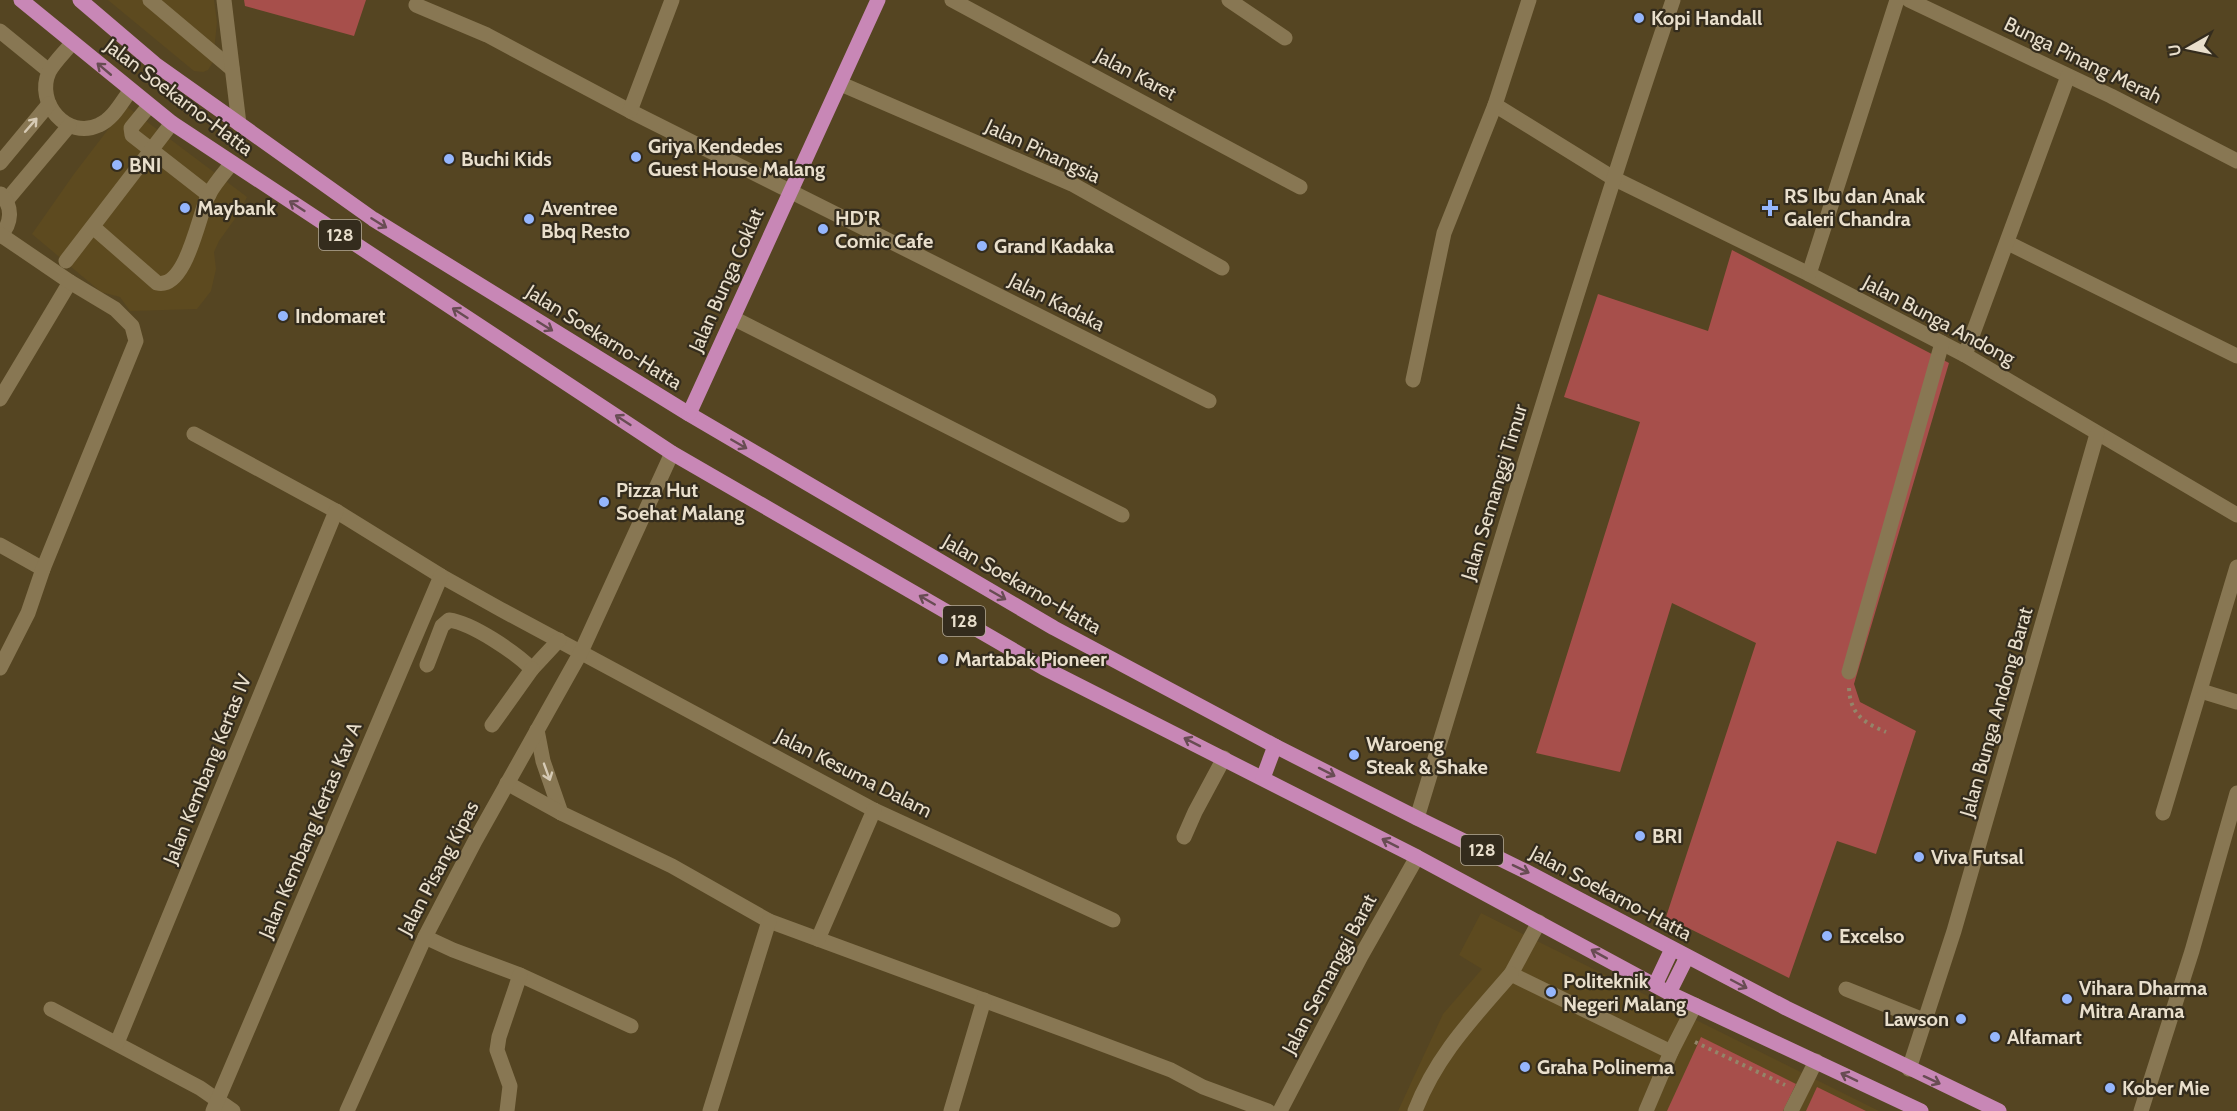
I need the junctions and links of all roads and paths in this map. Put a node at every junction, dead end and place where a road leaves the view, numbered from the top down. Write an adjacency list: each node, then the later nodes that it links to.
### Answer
1 (21, 0): 16 (main road, Jalan Soekarno-Hatta / 128)
2 (81, 0): 27 (main road, Jalan Soekarno-Hatta / 128)
3 (150, 0): 17 (street)
4 (224, 0): 17 (street)
5 (672, 0): 25 (street)
6 (878, 0): 20 (main road, Jalan Bunga Coklat)
7 (952, 0): 34 (street, Jalan Karet)
8 (1229, 0): 15 (street)
9 (1529, 0): 23 (street)
10 (1673, 0): 33 (street, Jalan Semanggi Timur)
11 (1896, 0): 43 (street)
12 (1909, 0): 19 (street, Bunga Pinang Merah)
13 (416, 5): 25 (street, Jalan Kadaka)
14 (0, 31): 18 (street)
15 (1285, 38)
16 (72, 43): 18 (street); 21 (main road, Jalan Soekarno-Hatta / 128, one-way to 16)
17 (232, 69): 27 (street)
18 (49, 71): 22 (street)
19 (2068, 76): 30 (street, Bunga Pinang Merah); 40 (street)
20 (841, 84): 35 (main road, Jalan Bunga Coklat); 42 (street, Jalan Pinangsia)
21 (130, 91): 24 (main road, Jalan Soekarno-Hatta / 128); 28 (street)
22 (49, 104): 28 (street); 31 (street, one-way to 22)
23 (1495, 105): 33 (street, Jalan Bunga Andong); 49 (street)
24 (149, 106): 26 (main road, Jalan Soekarno-Hatta / 128); 29 (street)
25 (630, 111): 35 (street, Jalan Kadaka)
26 (172, 123): 29 (street); 32 (main road, Jalan Soekarno-Hatta / 128)
27 (239, 124): 52 (main road, Jalan Soekarno-Hatta / 128, one-way to 52)
28 (69, 126): 37 (street)
29 (153, 150): 36 (street); 38 (street)
30 (2237, 161)
31 (0, 163)
32 (232, 163): 36 (street); 55 (main road, Jalan Soekarno-Hatta / 128, one-way to 32)
33 (1612, 178): 43 (street, Jalan Bunga Andong); 82 (street, Jalan Semanggi Timur)
34 (1299, 187)
35 (789, 191): 45 (main road, Jalan Bunga Coklat); 51 (street, Jalan Kadaka)
36 (208, 195): 38 (street)
37 (3, 197): 39 (street)
38 (93, 227): 41 (street)
39 (1, 236): 44 (street)
40 (2008, 243): 47 (street); 48 (street)
41 (66, 261)
42 (1222, 268)
43 (1809, 274): 46 (street, Jalan Bunga Andong)
44 (70, 282): 50 (street); 61 (street)
45 (734, 318): 52 (main road, Jalan Bunga Coklat); 57 (street)
46 (1942, 343): 47 (street, Jalan Bunga Andong); 68 (street)
47 (1965, 355): 54 (street, Jalan Bunga Andong)
48 (2237, 356)
49 (1413, 380)
50 (0, 399)
51 (1209, 401)
52 (689, 414): 74 (main road, Jalan Soekarno-Hatta / 128, one-way to 74)
53 (194, 434): 56 (street, Jalan Kesuma Dalam)
54 (2097, 434): 58 (street, Jalan Bunga Andong); 100 (street, Jalan Bunga Andong Barat)
55 (672, 453): 64 (street); 75 (main road, Jalan Soekarno-Hatta / 128, one-way to 55)
56 (336, 511): 62 (street, Jalan Kesuma Dalam); 103 (street, Jalan Kembang Kertas IV)
57 (1122, 515)
58 (2237, 515)
59 (0, 545): 61 (street)
60 (2237, 567): 69 (street)
61 (43, 569): 66 (street)
62 (441, 576): 63 (street, Jalan Kesuma Dalam); 108 (street, Jalan Kembang Kertas Kav A)
63 (559, 640): 64 (street, Jalan Kesuma Dalam); 67 (street)
64 (581, 652): 72 (street, Jalan Pisang Kipas); 79 (street, Jalan Kesuma Dalam)
65 (427, 665): 67 (street)
66 (0, 668)
67 (532, 669): 71 (street)
68 (1849, 672): 73 (path)
69 (2201, 690): 70 (street); 81 (street)
70 (2237, 702)
71 (492, 725)
72 (537, 730): 77 (street, Jalan Pisang Kipas); 80 (street, one-way to 80)
73 (1886, 732)
74 (1275, 746): 76 (main road); 82 (main road, Jalan Soekarno-Hatta / 128, one-way to 82)
75 (1224, 758): 76 (main road, Jalan Soekarno-Hatta / 128); 83 (street)
76 (1263, 778): 84 (main road, Jalan Soekarno-Hatta / 128, one-way to 76)
77 (507, 783): 80 (street); 88 (street, Jalan Pisang Kipas)
78 (2237, 793): 121 (street)
79 (874, 810): 85 (street, Jalan Kesuma Dalam); 89 (street)
80 (561, 813): 86 (street)
81 (2163, 813)
82 (1417, 818): 90 (main road, Jalan Soekarno-Hatta / 128, one-way to 90)
83 (1184, 837)
84 (1417, 857): 87 (main road, Jalan Soekarno-Hatta / 128); 115 (street, Jalan Semanggi Barat)
85 (1113, 920)
86 (769, 921): 89 (street); 112 (street)
87 (1539, 922): 92 (street); 94 (main road, Jalan Soekarno-Hatta / 128, one-way to 87)
88 (425, 937): 93 (street); 110 (street, Jalan Pisang Kipas)
89 (818, 939): 97 (street)
90 (1672, 949): 91 (main road, Jalan Soekarno-Hatta / 128); 94 (main road)
91 (1687, 957): 96 (main road); 106 (main road, Jalan Soekarno-Hatta / 128, one-way to 106)
92 (1511, 974): 104 (street); 116 (street)
93 (520, 975): 101 (street); 111 (street)
94 (1655, 985): 96 (main road, Jalan Soekarno-Hatta / 128)
95 (1846, 989): 100 (street)
96 (1669, 993): 98 (main road, Jalan Soekarno-Hatta / 128)
97 (984, 1000): 113 (street); 114 (street)
98 (1695, 1005): 102 (street); 105 (main road, Jalan Soekarno-Hatta / 128)
99 (51, 1008): 103 (street)
100 (1926, 1021): 106 (street, Jalan Bunga Andong Barat)
101 (631, 1026)
102 (1681, 1035): 104 (street); 107 (path)
103 (117, 1043): 108 (street)
104 (1671, 1052): 117 (street)
105 (1816, 1061): 107 (street); 119 (main road, Jalan Soekarno-Hatta / 128, one-way to 105)
106 (1909, 1069): 120 (main road, Jalan Soekarno-Hatta / 128, one-way to 120)
107 (1800, 1092): 118 (street)
108 (216, 1106): 109 (street)
109 (233, 1111)
110 (347, 1111)
111 (507, 1111)
112 (710, 1111)
113 (951, 1111)
114 (1268, 1111)
115 (1281, 1111)
116 (1414, 1111)
117 (1646, 1111)
118 (1791, 1111)
119 (1921, 1111)
120 (1999, 1111)
121 (2141, 1111)

